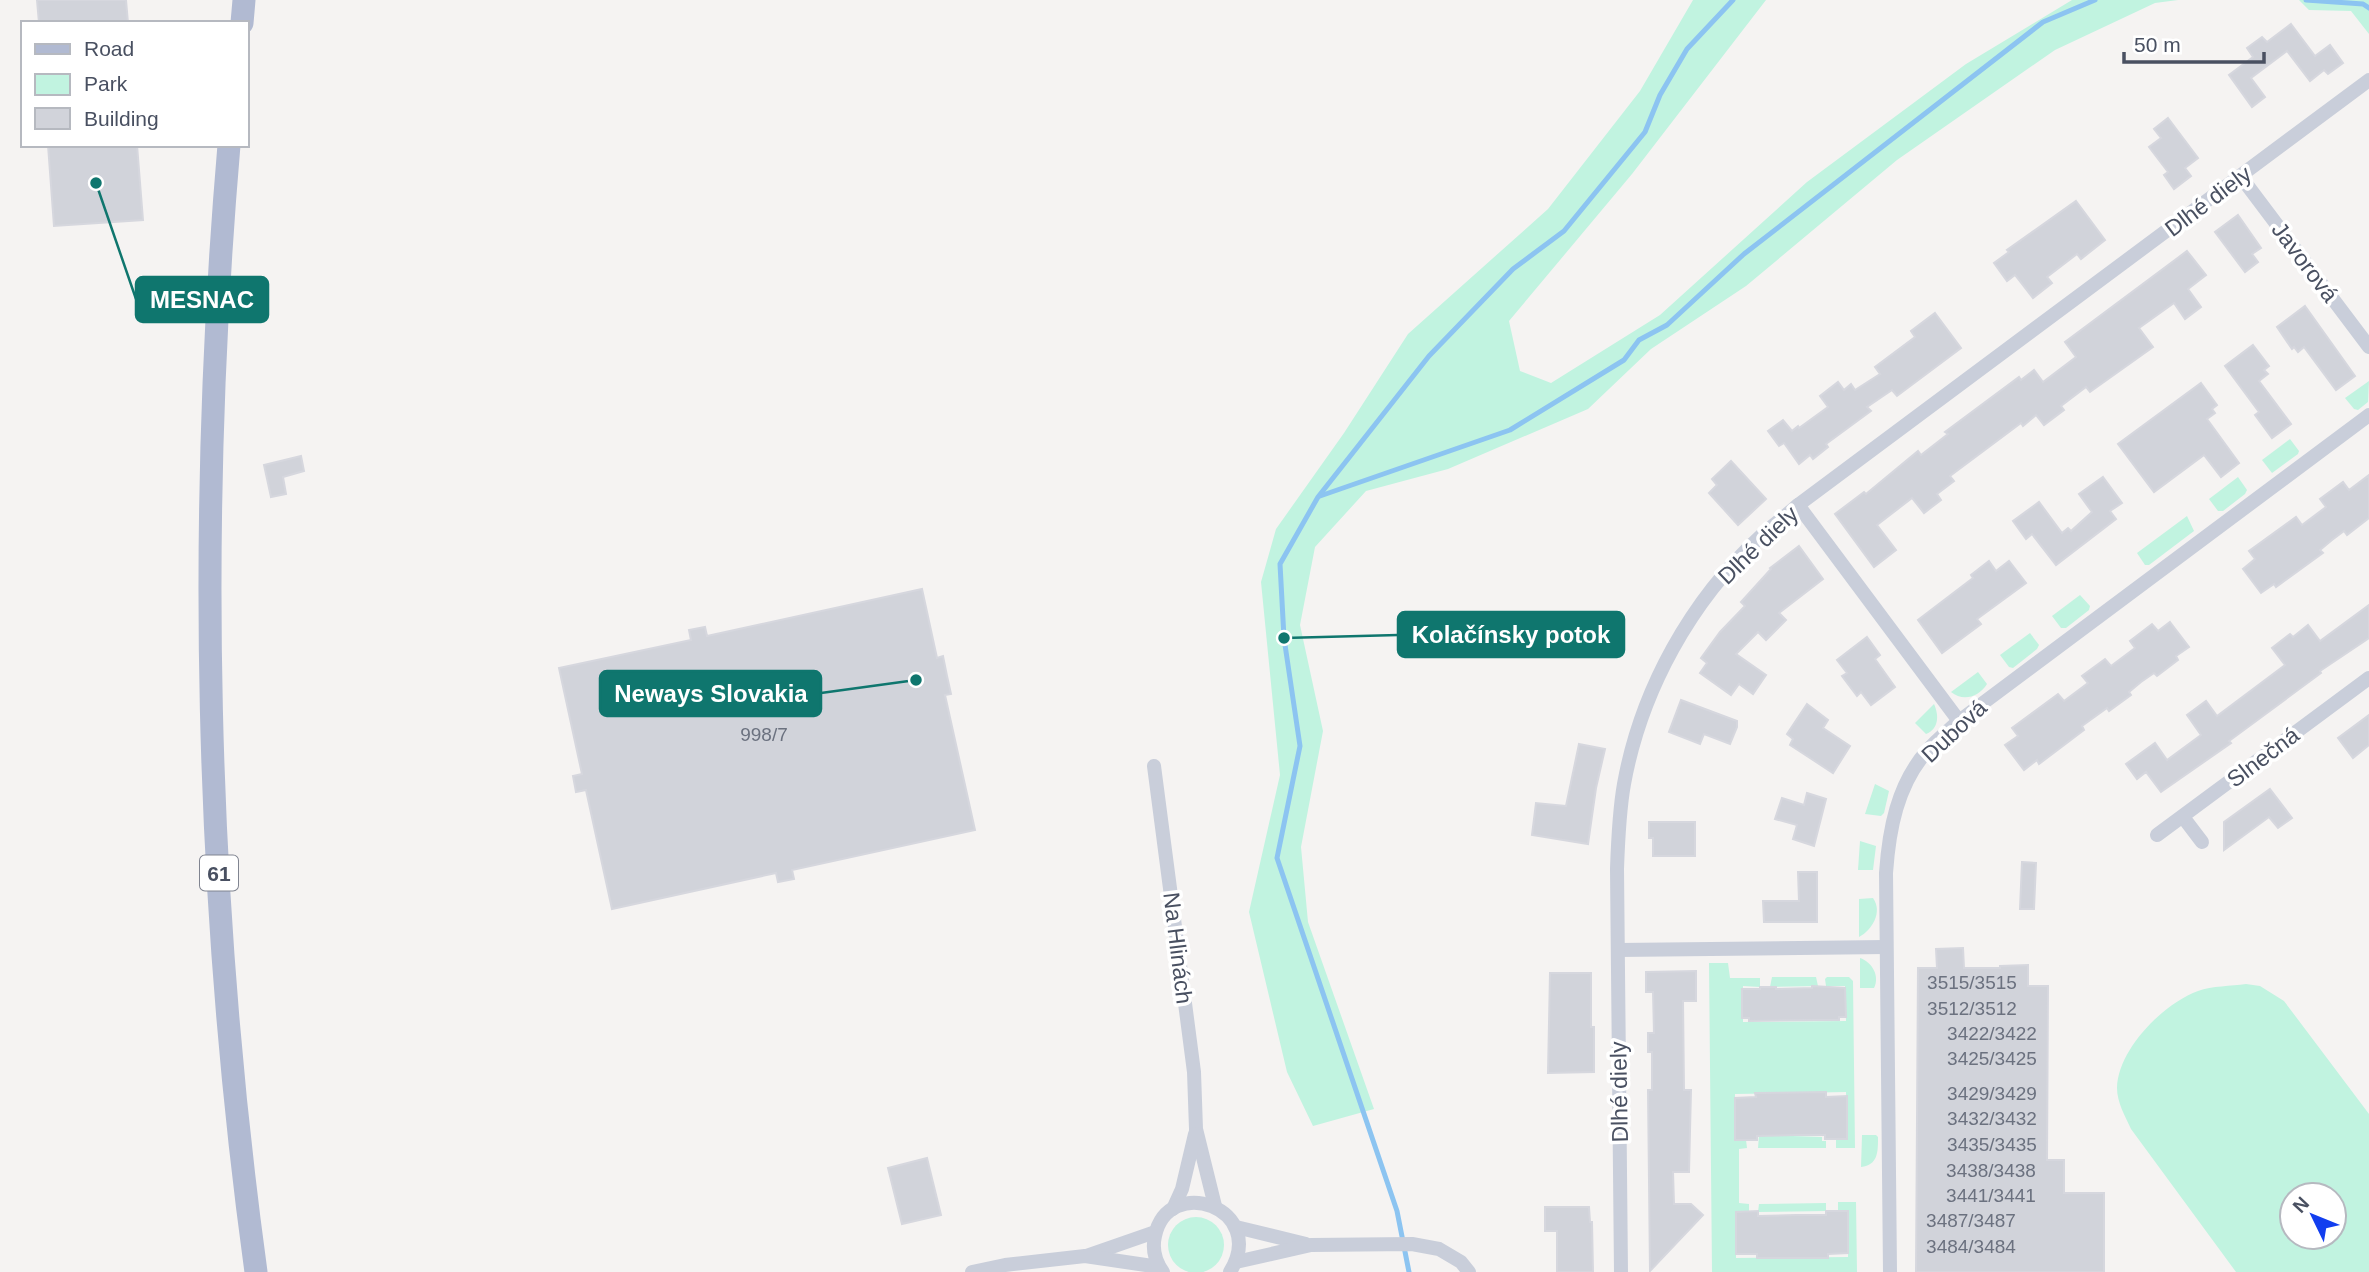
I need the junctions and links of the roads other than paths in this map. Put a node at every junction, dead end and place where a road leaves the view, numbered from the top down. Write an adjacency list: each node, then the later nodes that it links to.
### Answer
1 (244, 0): 2 (main road)
2 (242, 21)
3 (2369, 80): 5 (street, Dlhé diely)
4 (229, 147): 26 (main road, 61)
5 (2241, 177): 6 (street, Javorová); 8 (street, Dlhé diely)
6 (2369, 347)
7 (2369, 415): 10 (street, Dubová)
8 (1798, 505): 10 (street); 16 (street, Dlhé diely)
9 (2369, 678): 12 (street, Slnečná)
10 (1959, 721): 15 (street, Dubová)
11 (1154, 766): 17 (street, Na Hlinách)
12 (2183, 817): 13 (street, Slnečná); 14 (street)
13 (2157, 835)
14 (2202, 842)
15 (1886, 947): 16 (street); 30 (street, Dubová)
16 (1618, 950): 29 (street, Dlhé diely)
17 (1196, 1129): 18 (street, Na Hlinách); 19 (street, Na Hlinách)
18 (1215, 1206): 19 (street); 20 (street)
19 (1173, 1209): 21 (street, Na Hlinách)
20 (1236, 1227): 22 (street); 24 (street)
21 (1155, 1232): 23 (street); 25 (street)
22 (1311, 1245): 24 (street); 28 (street)
23 (1085, 1256): 25 (street); 27 (street)
24 (1233, 1267)
25 (1161, 1270)
26 (256, 1272)
27 (972, 1272)
28 (1469, 1272)
29 (1621, 1272)
30 (1890, 1272)

